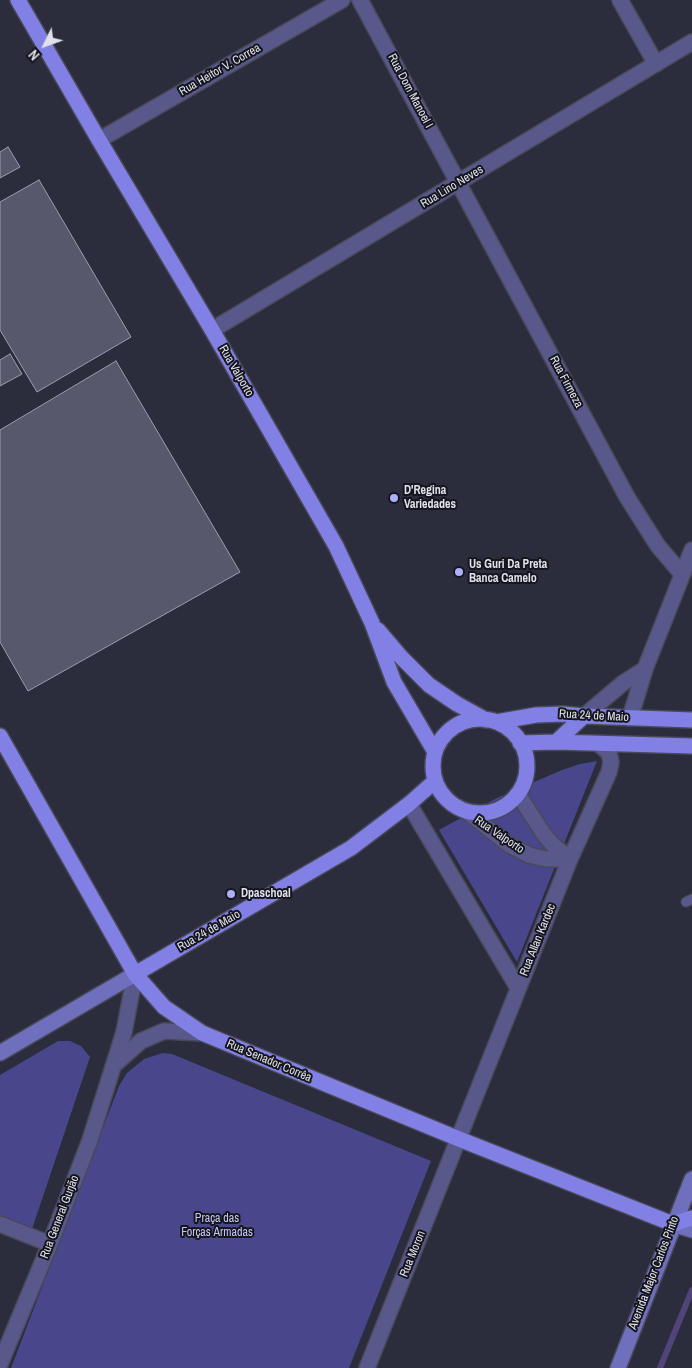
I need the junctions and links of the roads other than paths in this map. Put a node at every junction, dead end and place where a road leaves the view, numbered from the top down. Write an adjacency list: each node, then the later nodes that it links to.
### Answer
1 (18, 0): 7 (main road, Rua Valporto)
2 (342, 0): 7 (street, Rua Heitor V. Correa)
3 (360, 0): 8 (street, Rua Dom Manoel I)
4 (620, 0): 6 (street)
5 (692, 42): 6 (street, Rua Lino Neves)
6 (656, 64): 8 (street, Rua Lino Neves)
7 (98, 140): 9 (main road, Rua Valporto)
8 (459, 183): 9 (street, Rua Lino Neves); 11 (street, Rua Firmeza)
9 (212, 330): 12 (main road, Rua Valporto)
10 (692, 550): 11 (street)
11 (682, 574): 13 (street)
12 (372, 623): 17 (main road); 23 (main road, Rua Valporto)
13 (644, 669): 14 (street); 15 (street)
14 (584, 716): 15 (main road, Rua 24 de Maio); 17 (main road, Rua 24 de Maio); 19 (main road)
15 (630, 718): 16 (main road, Rua 24 de Maio)
16 (692, 720)
17 (491, 721): 20 (main road); 23 (main road, Rua 24 de Maio)
18 (0, 736): 29 (main road, Rua Senador Corrêa)
19 (556, 742): 20 (main road); 21 (main road)
20 (520, 743): 25 (main road)
21 (599, 744): 22 (main road); 28 (street, Rua Allan Kardec)
22 (692, 746)
23 (435, 752): 24 (main road)
24 (435, 781): 26 (main road, Rua 24 de Maio); 27 (main road)
25 (518, 794): 27 (main road); 28 (street)
26 (408, 804): 29 (main road, Rua 24 de Maio); 30 (street)
27 (466, 811): 28 (street, Rua Valporto)
28 (570, 859): 30 (street, Rua Allan Kardec)
29 (135, 974): 31 (main road, Rua Senador Corrêa); 32 (street, Rua 24 de Maio); 33 (street, Rua General Gurjão)
30 (518, 988): 34 (street, Rua Allan Kardec)
31 (202, 1032): 33 (street); 34 (main road, Rua Senador Corrêa)
32 (0, 1053)
33 (113, 1066): 40 (street, Rua General Gurjão)
34 (459, 1139): 38 (main road, Rua Senador Corrêa); 42 (street, Rua Moron)
35 (692, 1179): 38 (street, Avenida Major Carlos Pinto)
36 (692, 1218): 38 (main road)
37 (0, 1224): 40 (street)
38 (673, 1224): 39 (street); 43 (street, Avenida Major Carlos Pinto)
39 (692, 1230)
40 (50, 1244): 41 (street, Rua General Gurjão)
41 (0, 1364)
42 (367, 1368)
43 (618, 1368)

